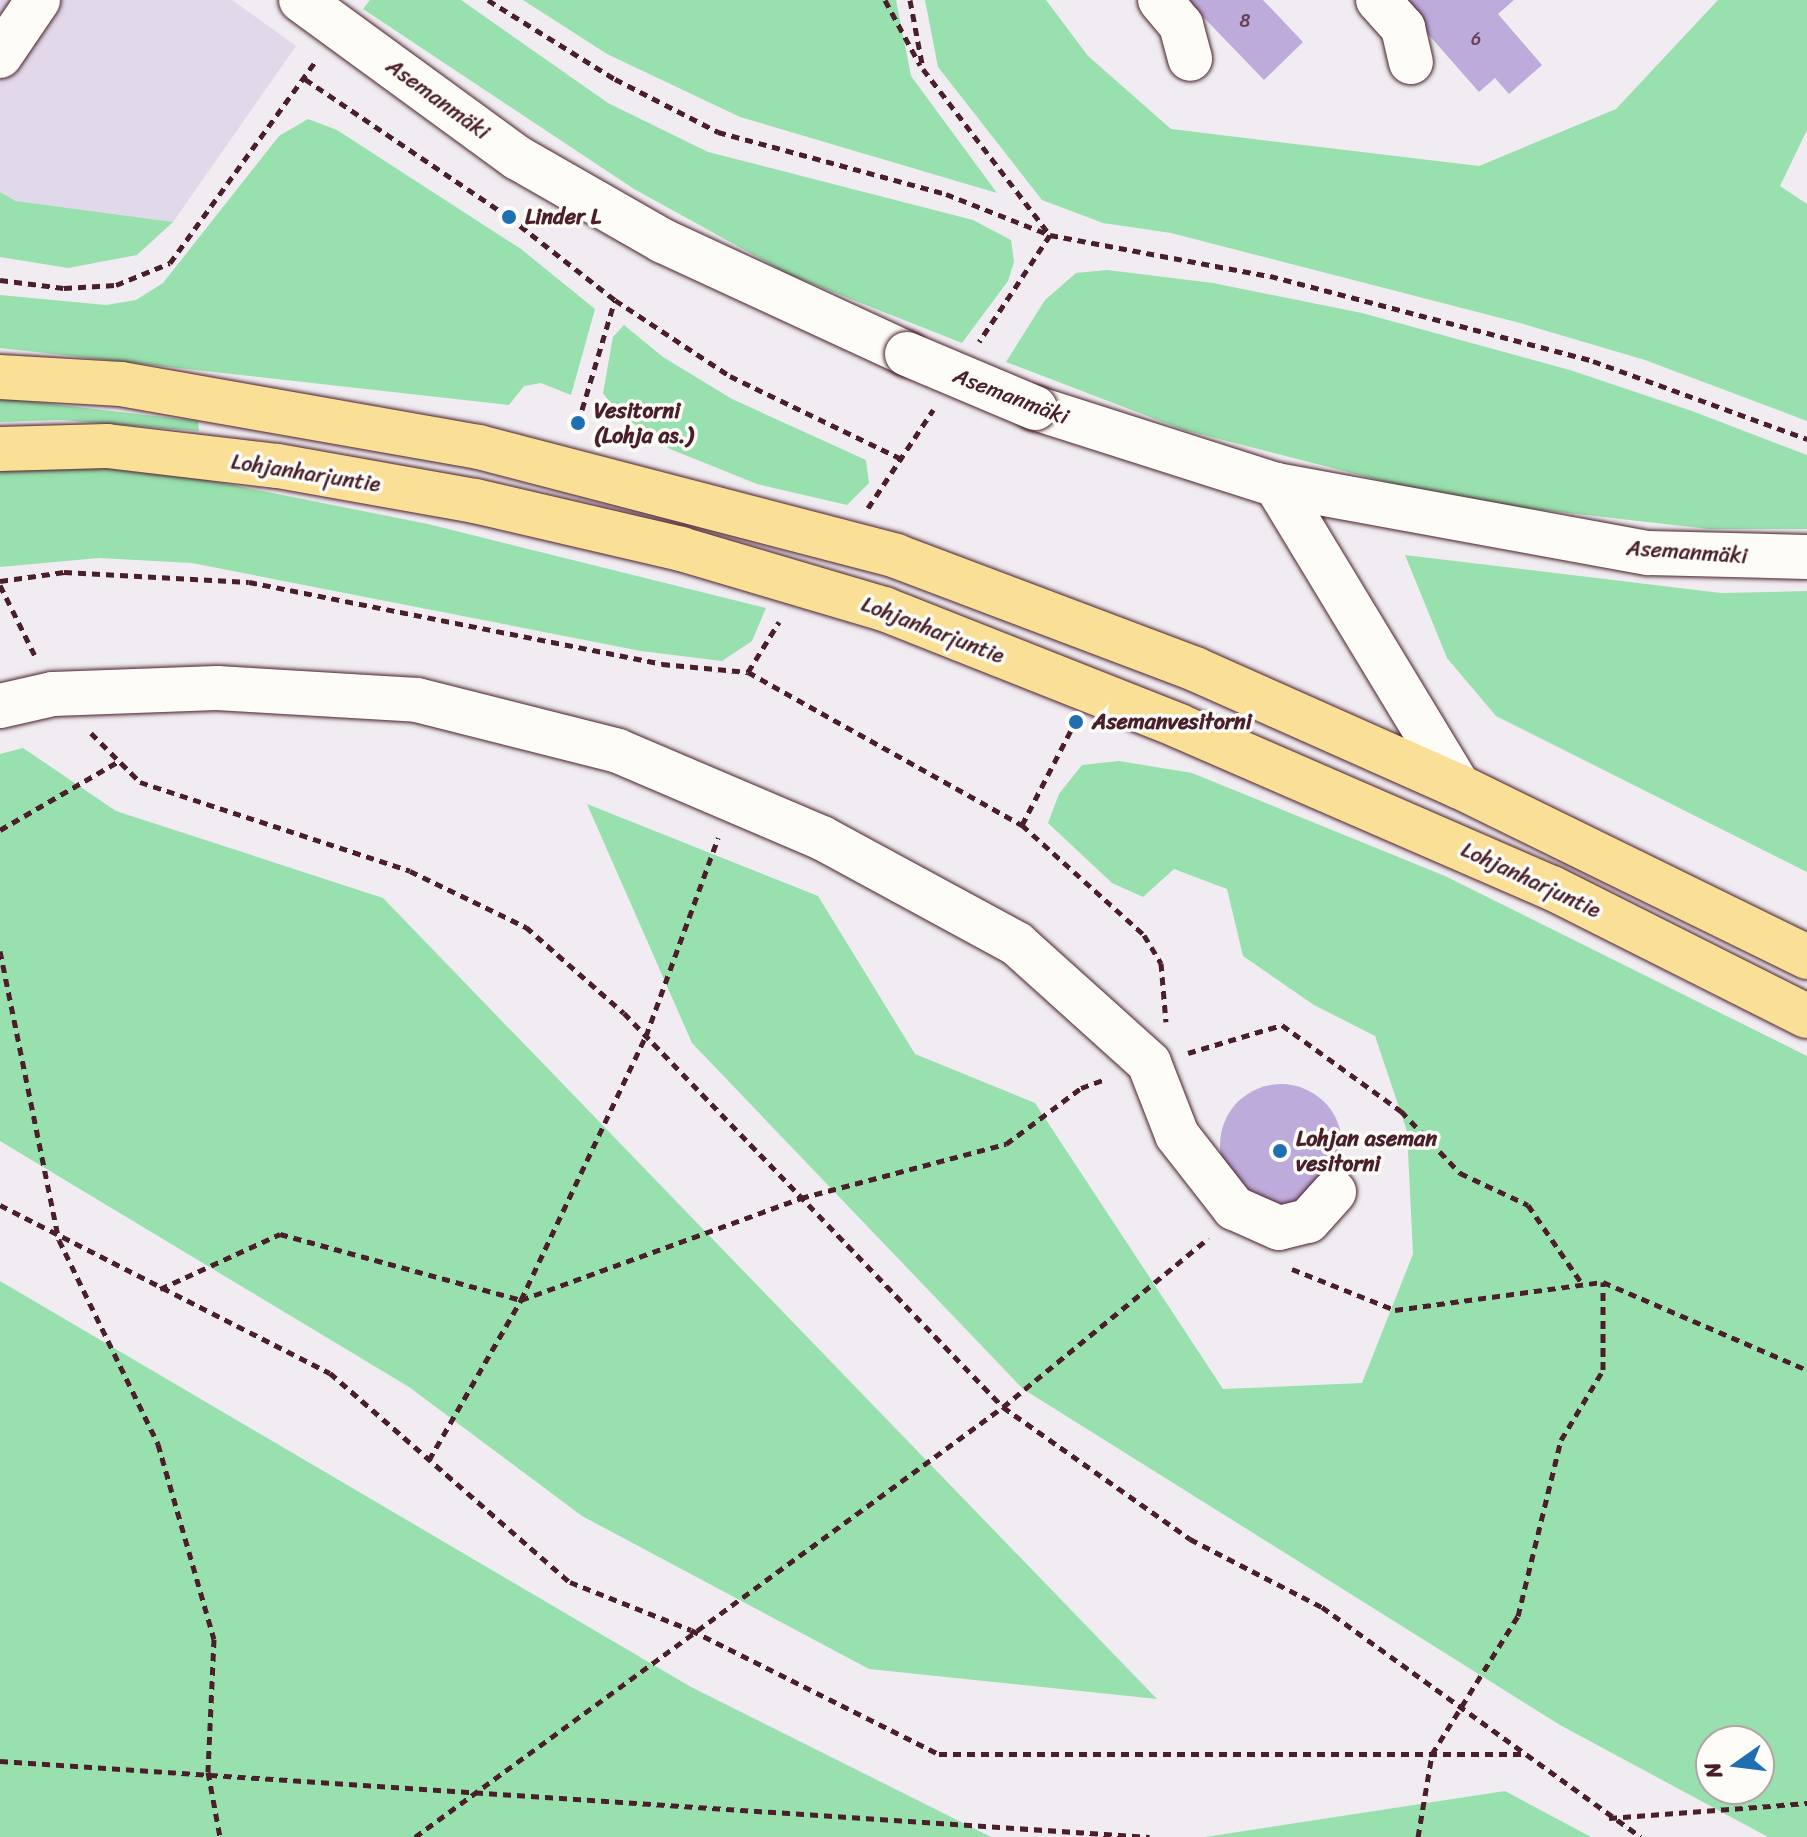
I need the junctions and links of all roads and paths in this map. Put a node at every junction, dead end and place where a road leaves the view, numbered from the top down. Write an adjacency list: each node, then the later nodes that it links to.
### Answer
1 (38, 0): 9 (street)
2 (301, 0): 8 (street, Asemanmäki)
3 (488, 0): 14 (path)
4 (885, 0): 12 (path)
5 (910, 0): 12 (path)
6 (1160, 0): 10 (street)
7 (1378, 0): 11 (street)
8 (336, 25): 13 (path); 22 (street, Asemanmäki, bridge)
9 (0, 56)
10 (1190, 59)
11 (1411, 62)
12 (923, 69): 14 (path)
13 (305, 79): 15 (path); 16 (path)
14 (1050, 235): 19 (path)
15 (0, 280)
16 (615, 300): 18 (path); 21 (path)
17 (0, 377): 31 (highway)
18 (578, 423)
19 (1807, 439)
20 (0, 449): 37 (highway, Lohjanharjuntie)
21 (900, 458)
22 (1276, 485): 23 (street, Asemanmäki); 31 (street)
23 (1807, 557)
24 (0, 583): 26 (path); 27 (path)
25 (782, 618): 26 (path)
26 (748, 672): 33 (path)
27 (53, 694): 28 (street); 30 (path); 32 (street)
28 (0, 706)
29 (1076, 722): 33 (path)
30 (119, 761): 34 (path); 38 (path)
31 (1458, 786): 36 (highway)
32 (732, 800): 38 (path); 39 (street)
33 (1022, 825): 39 (path)
34 (0, 830)
35 (0, 951): 43 (path)
36 (1807, 957)
37 (1807, 1016)
38 (646, 1036): 41 (path); 49 (path)
39 (1149, 1063): 40 (street); 41 (path); 47 (path)
40 (1334, 1192)
41 (801, 1198): 49 (path); 51 (path)
42 (0, 1205): 43 (path)
43 (59, 1240): 48 (path); 58 (path)
44 (1225, 1242): 51 (path)
45 (1282, 1265): 47 (path)
46 (1603, 1282): 47 (path); 50 (path); 54 (path)
47 (1583, 1285)
48 (160, 1289): 49 (path); 52 (path)
49 (521, 1300): 52 (path)
50 (1807, 1370)
51 (1003, 1407): 53 (path); 54 (path)
52 (429, 1460): 53 (path)
53 (691, 1630): 55 (path); 59 (path)
54 (1460, 1709): 55 (path); 56 (path)
55 (1432, 1754): 56 (path); 65 (path)
56 (1522, 1754): 61 (path)
57 (0, 1761): 58 (path)
58 (208, 1772): 59 (path); 62 (path)
59 (475, 1791): 63 (path); 64 (path)
60 (1807, 1803): 61 (path)
61 (1608, 1818): 66 (path)
62 (220, 1837)
63 (415, 1837)
64 (1149, 1837)
65 (1418, 1837)
66 (1641, 1837)

